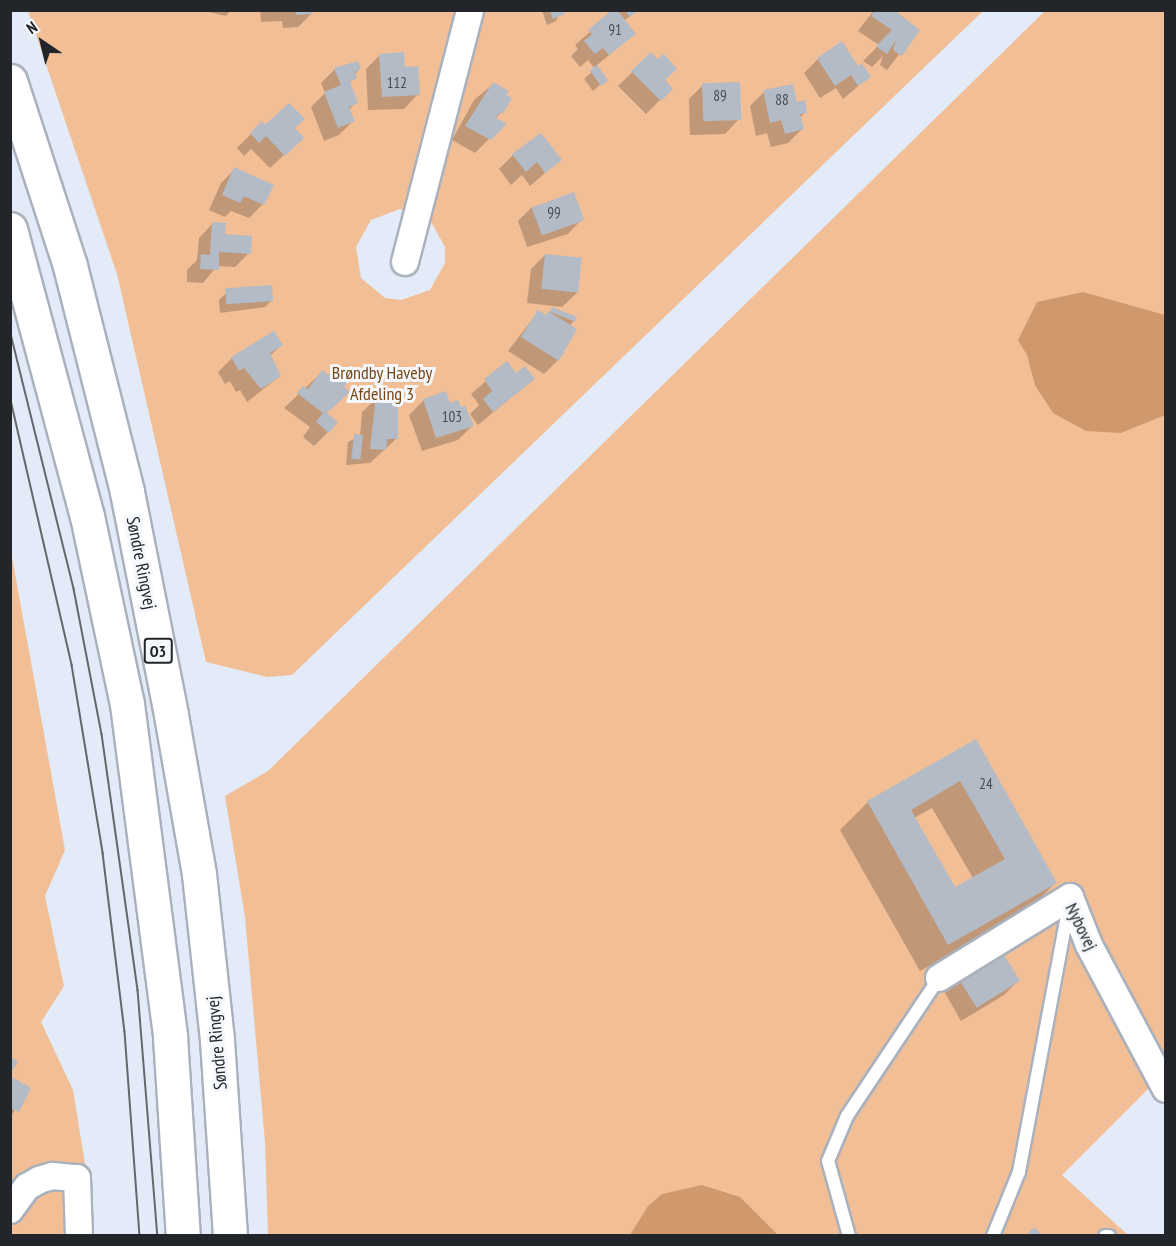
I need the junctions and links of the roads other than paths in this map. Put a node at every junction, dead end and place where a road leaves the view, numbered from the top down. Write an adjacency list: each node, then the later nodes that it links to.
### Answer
1 (470, 10): 4 (street)
2 (10, 81): 11 (main road, Søndre Ringvej / O3)
3 (10, 229): 10 (main road, O3)
4 (405, 262)
5 (1070, 897): 6 (street, Nybovej); 7 (street, Nybovej); 13 (lane)
6 (939, 978): 12 (lane)
7 (1166, 1089)
8 (10, 1210): 9 (street)
9 (79, 1236)
10 (183, 1236)
11 (230, 1236)
12 (849, 1236)
13 (993, 1236)

